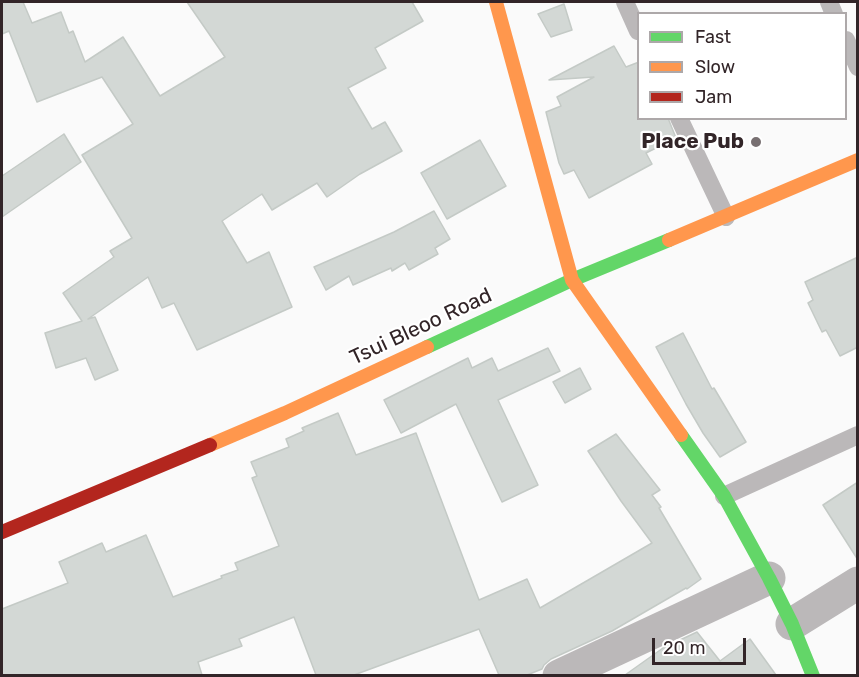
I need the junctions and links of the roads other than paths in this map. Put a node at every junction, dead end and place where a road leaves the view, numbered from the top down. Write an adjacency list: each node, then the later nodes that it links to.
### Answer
1 (496, 2): 9 (street)
2 (625, 2): 3 (lane)
3 (637, 27)
4 (847, 41): 5 (lane)
5 (858, 67)
6 (681, 120): 8 (lane)
7 (858, 160): 8 (street, Tsui Bleoo Road)
8 (726, 217): 9 (street, Tsui Bleoo Road)
9 (572, 280): 11 (street); 12 (street, Tsui Bleoo Road)
10 (858, 435): 11 (lane)
11 (724, 496): 13 (street)
12 (2, 532)
13 (769, 578): 15 (street); 16 (street)
14 (858, 583): 15 (street)
15 (792, 624): 17 (street)
16 (560, 675)
17 (813, 675)

